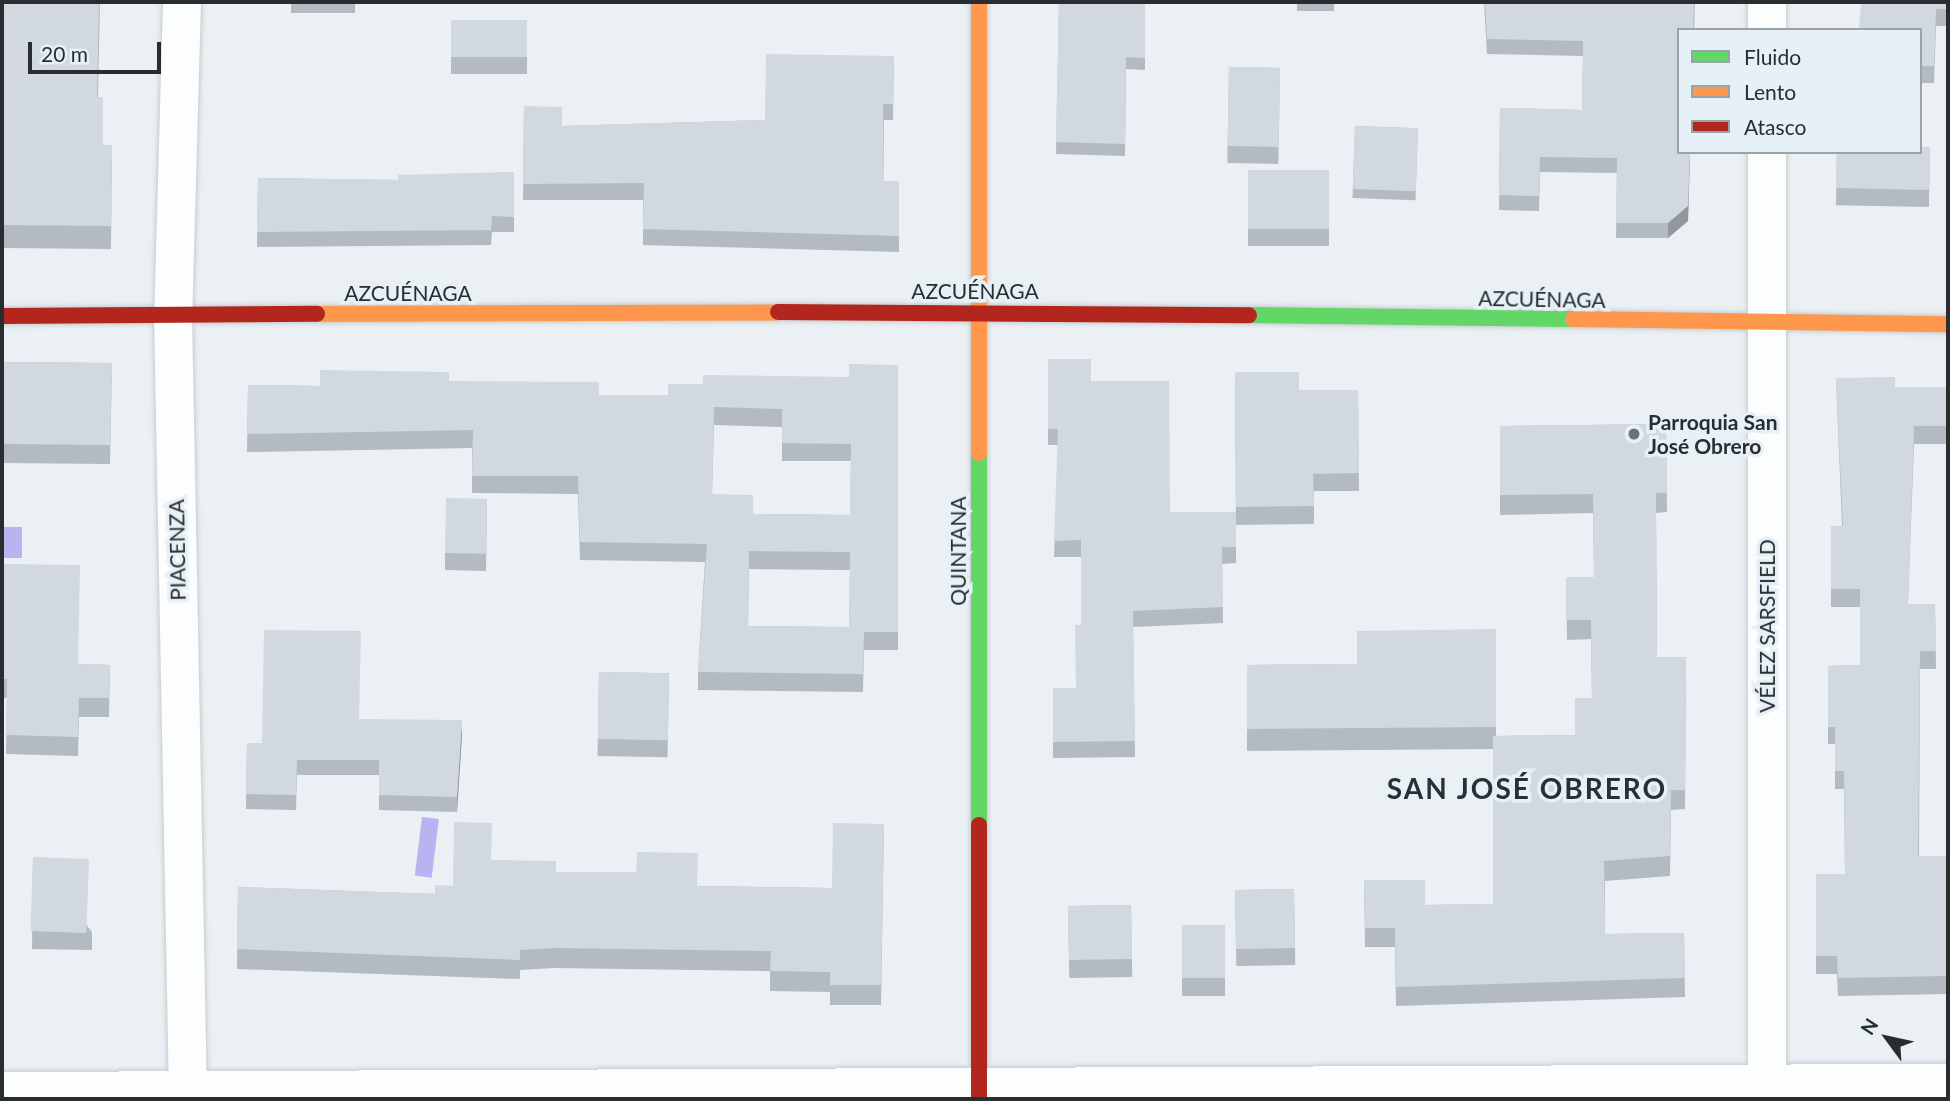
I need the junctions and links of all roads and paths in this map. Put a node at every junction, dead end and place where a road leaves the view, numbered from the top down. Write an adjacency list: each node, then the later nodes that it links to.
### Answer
1 (182, 2): 7 (street, PIACENZA)
2 (979, 2): 6 (street, QUINTANA)
3 (1767, 2): 4 (street)
4 (1767, 28)
5 (1767, 154): 9 (street, VÉLEZ SARSFIELD)
6 (979, 311): 7 (street, AZCUÉNAGA); 9 (street, AZCUÉNAGA); 15 (street, QUINTANA)
7 (173, 315): 8 (street, AZCUÉNAGA); 14 (street, PIACENZA)
8 (2, 316)
9 (1766, 324): 10 (street, AZCUÉNAGA); 13 (street, VÉLEZ SARSFIELD)
10 (1948, 324)
11 (1948, 1083): 13 (street)
12 (2, 1091): 14 (street)
13 (1767, 1092): 15 (street)
14 (188, 1095): 15 (street)
15 (979, 1095)

